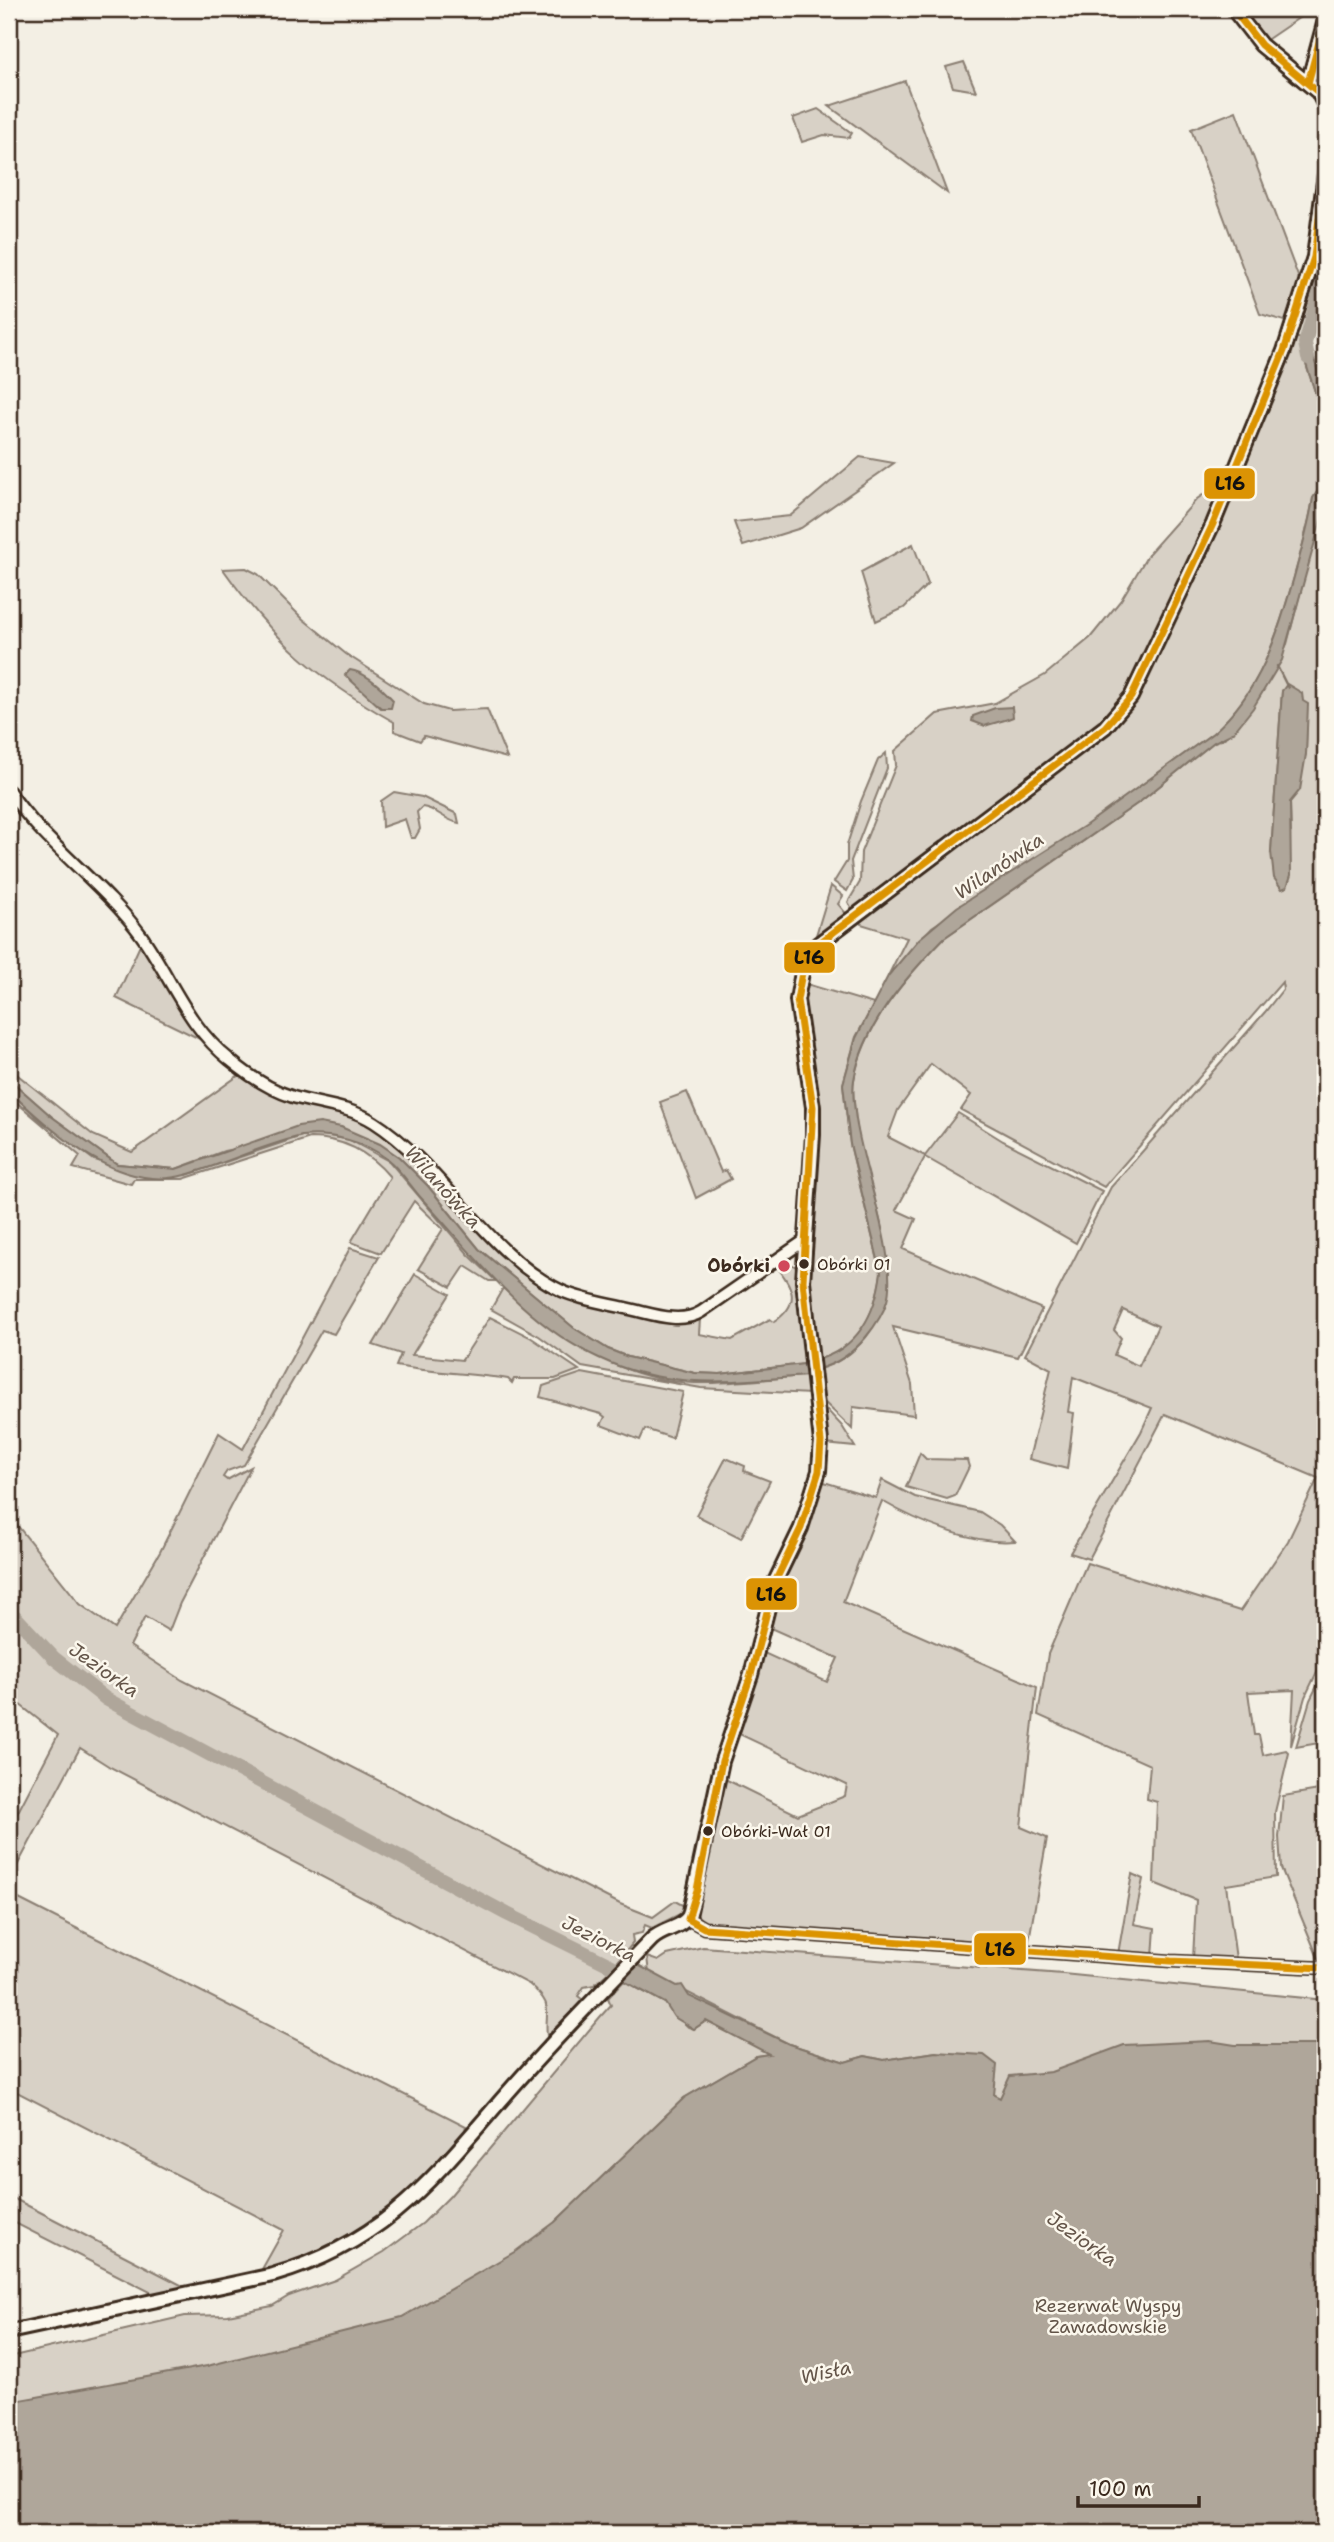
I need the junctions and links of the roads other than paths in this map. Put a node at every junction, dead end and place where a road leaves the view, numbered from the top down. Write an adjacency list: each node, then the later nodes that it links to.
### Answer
1 (1233, 9): 3 (street)
2 (1325, 20): 3 (street)
3 (1308, 83): 4 (street)
4 (1325, 106)
5 (1325, 174): 7 (street)
6 (9, 791): 7 (street)
7 (804, 1241): 8 (street)
8 (688, 1919): 9 (street); 10 (street)
9 (1325, 1968)
10 (9, 2332)

